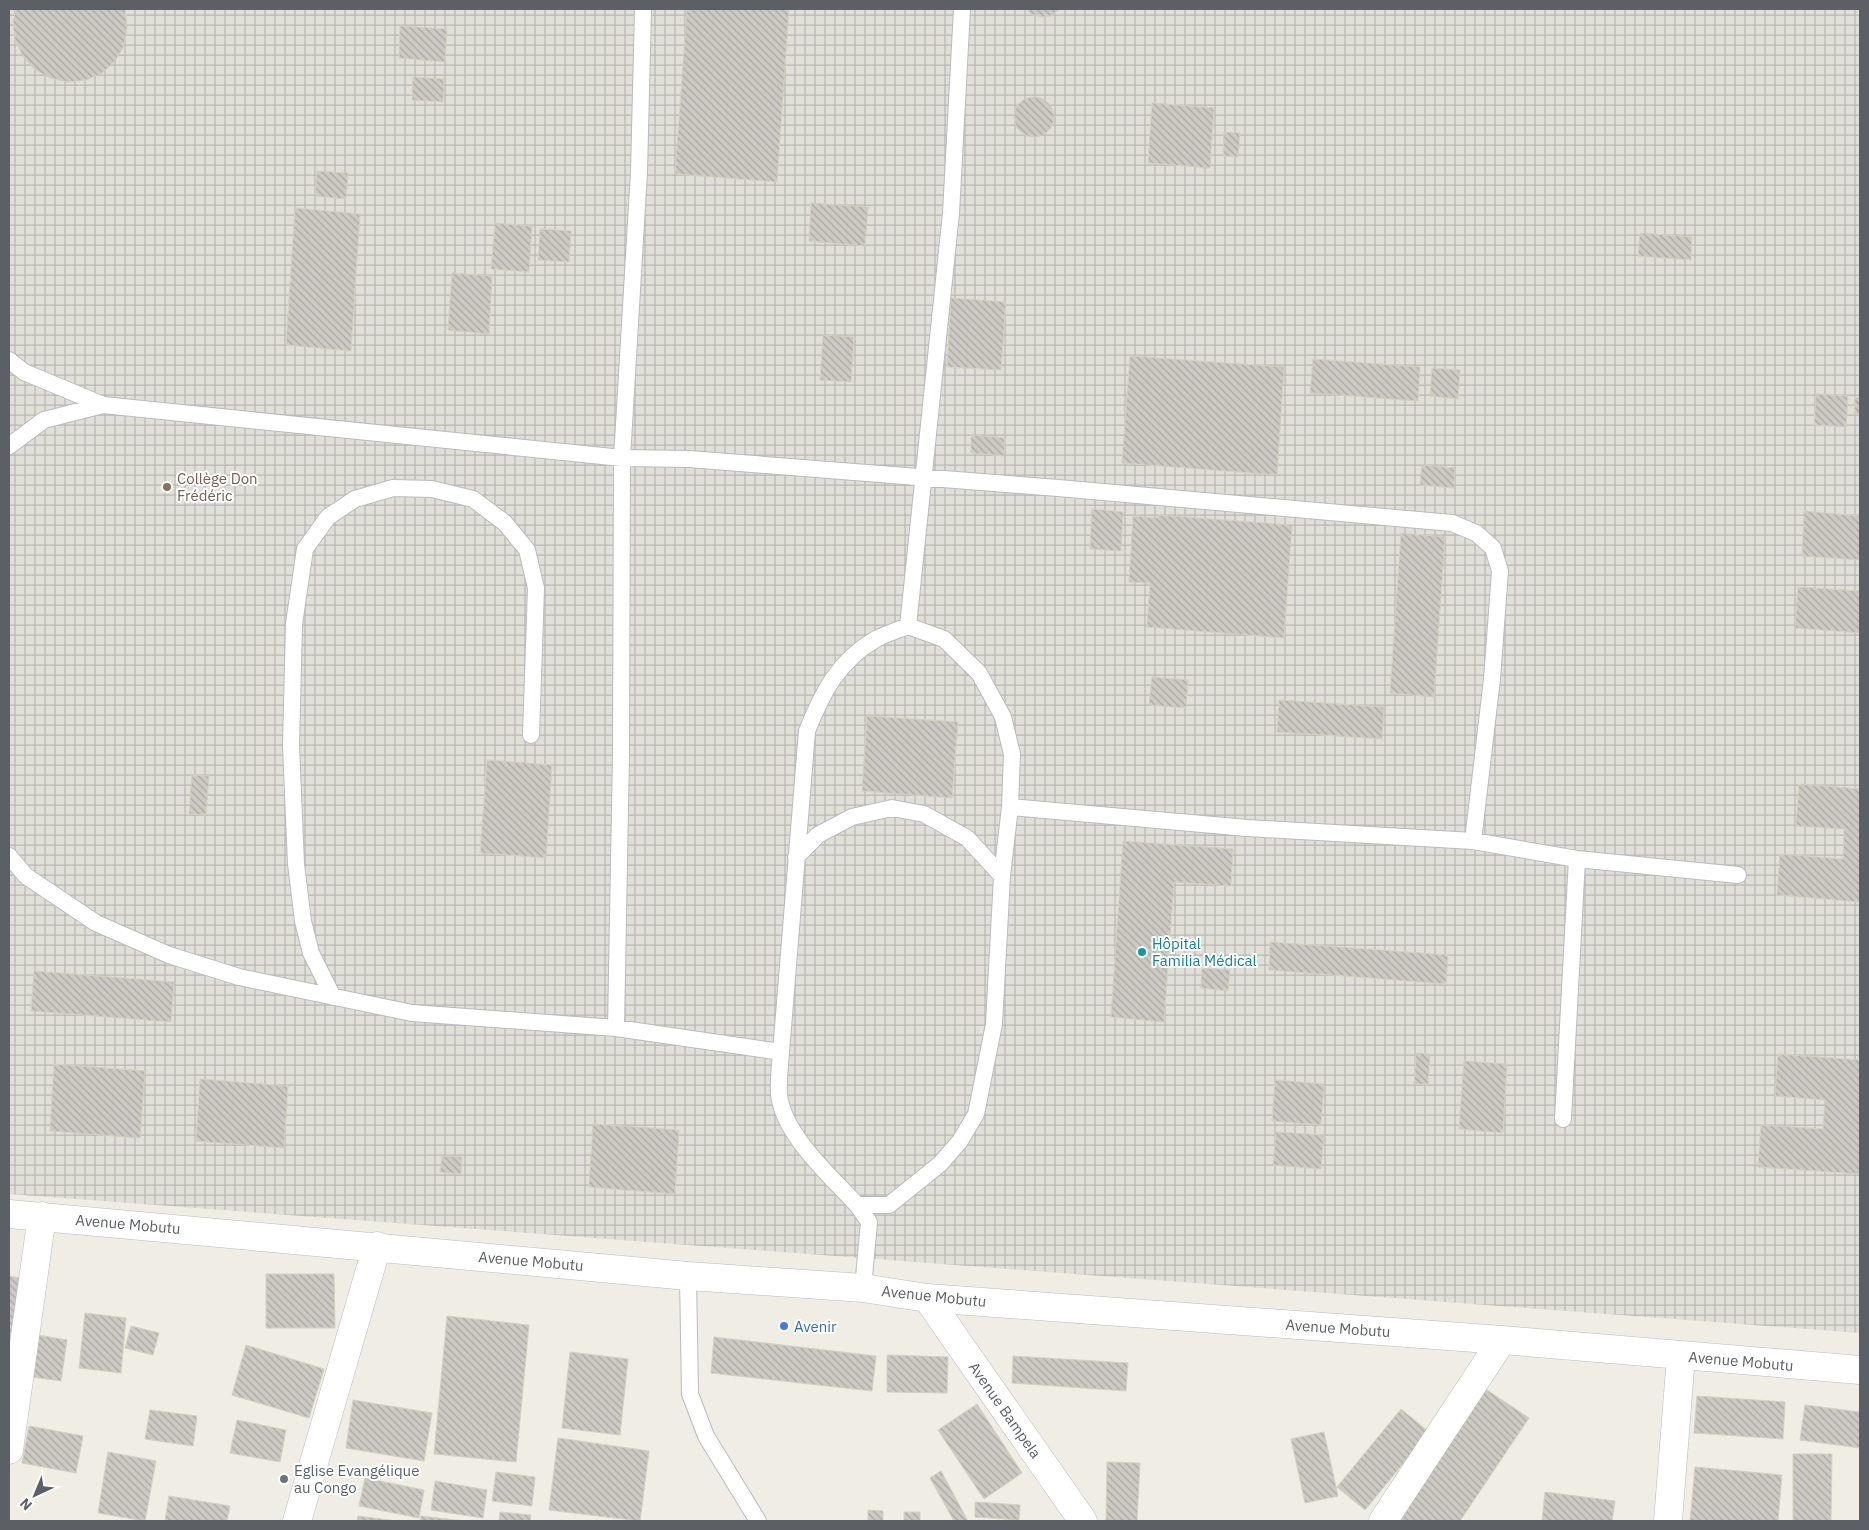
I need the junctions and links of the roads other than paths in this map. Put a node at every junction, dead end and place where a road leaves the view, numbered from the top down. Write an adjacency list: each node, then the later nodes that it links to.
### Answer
1 (644, 9): 6 (lane)
2 (962, 9): 7 (lane)
3 (9, 360): 4 (lane)
4 (103, 405): 5 (lane); 6 (lane)
5 (9, 446)
6 (622, 458): 7 (lane); 18 (lane)
7 (922, 478): 8 (lane); 11 (lane)
8 (908, 626): 10 (lane); 13 (lane)
9 (530, 735): 17 (lane)
10 (1010, 807): 11 (lane); 16 (lane)
11 (1473, 841): 14 (lane)
12 (9, 856): 17 (lane)
13 (796, 857): 16 (lane); 19 (lane)
14 (1577, 859): 15 (lane); 20 (lane)
15 (1738, 874)
16 (1002, 876): 22 (lane)
17 (333, 997): 18 (lane)
18 (616, 1028): 19 (lane)
19 (781, 1052): 21 (lane)
20 (1563, 1119)
21 (857, 1205): 22 (lane); 25 (lane)
22 (889, 1206): 25 (lane)
23 (9, 1214): 24 (street, Avenue Mobutu)
24 (42, 1216): 26 (street, Avenue Mobutu); 33 (street)
25 (870, 1222): 28 (lane)
26 (377, 1246): 27 (street, Avenue Mobutu); 34 (street)
27 (688, 1276): 28 (street, Avenue Mobutu); 35 (lane)
28 (863, 1288): 29 (street, Avenue Mobutu)
29 (927, 1298): 30 (street, Avenue Mobutu); 36 (street, Avenue Bampela)
30 (1502, 1340): 31 (street, Avenue Mobutu); 37 (street)
31 (1681, 1356): 32 (street, Avenue Mobutu); 38 (street)
32 (1860, 1370)
33 (9, 1450)
34 (297, 1521)
35 (758, 1521)
36 (1083, 1521)
37 (1383, 1521)
38 (1668, 1521)

